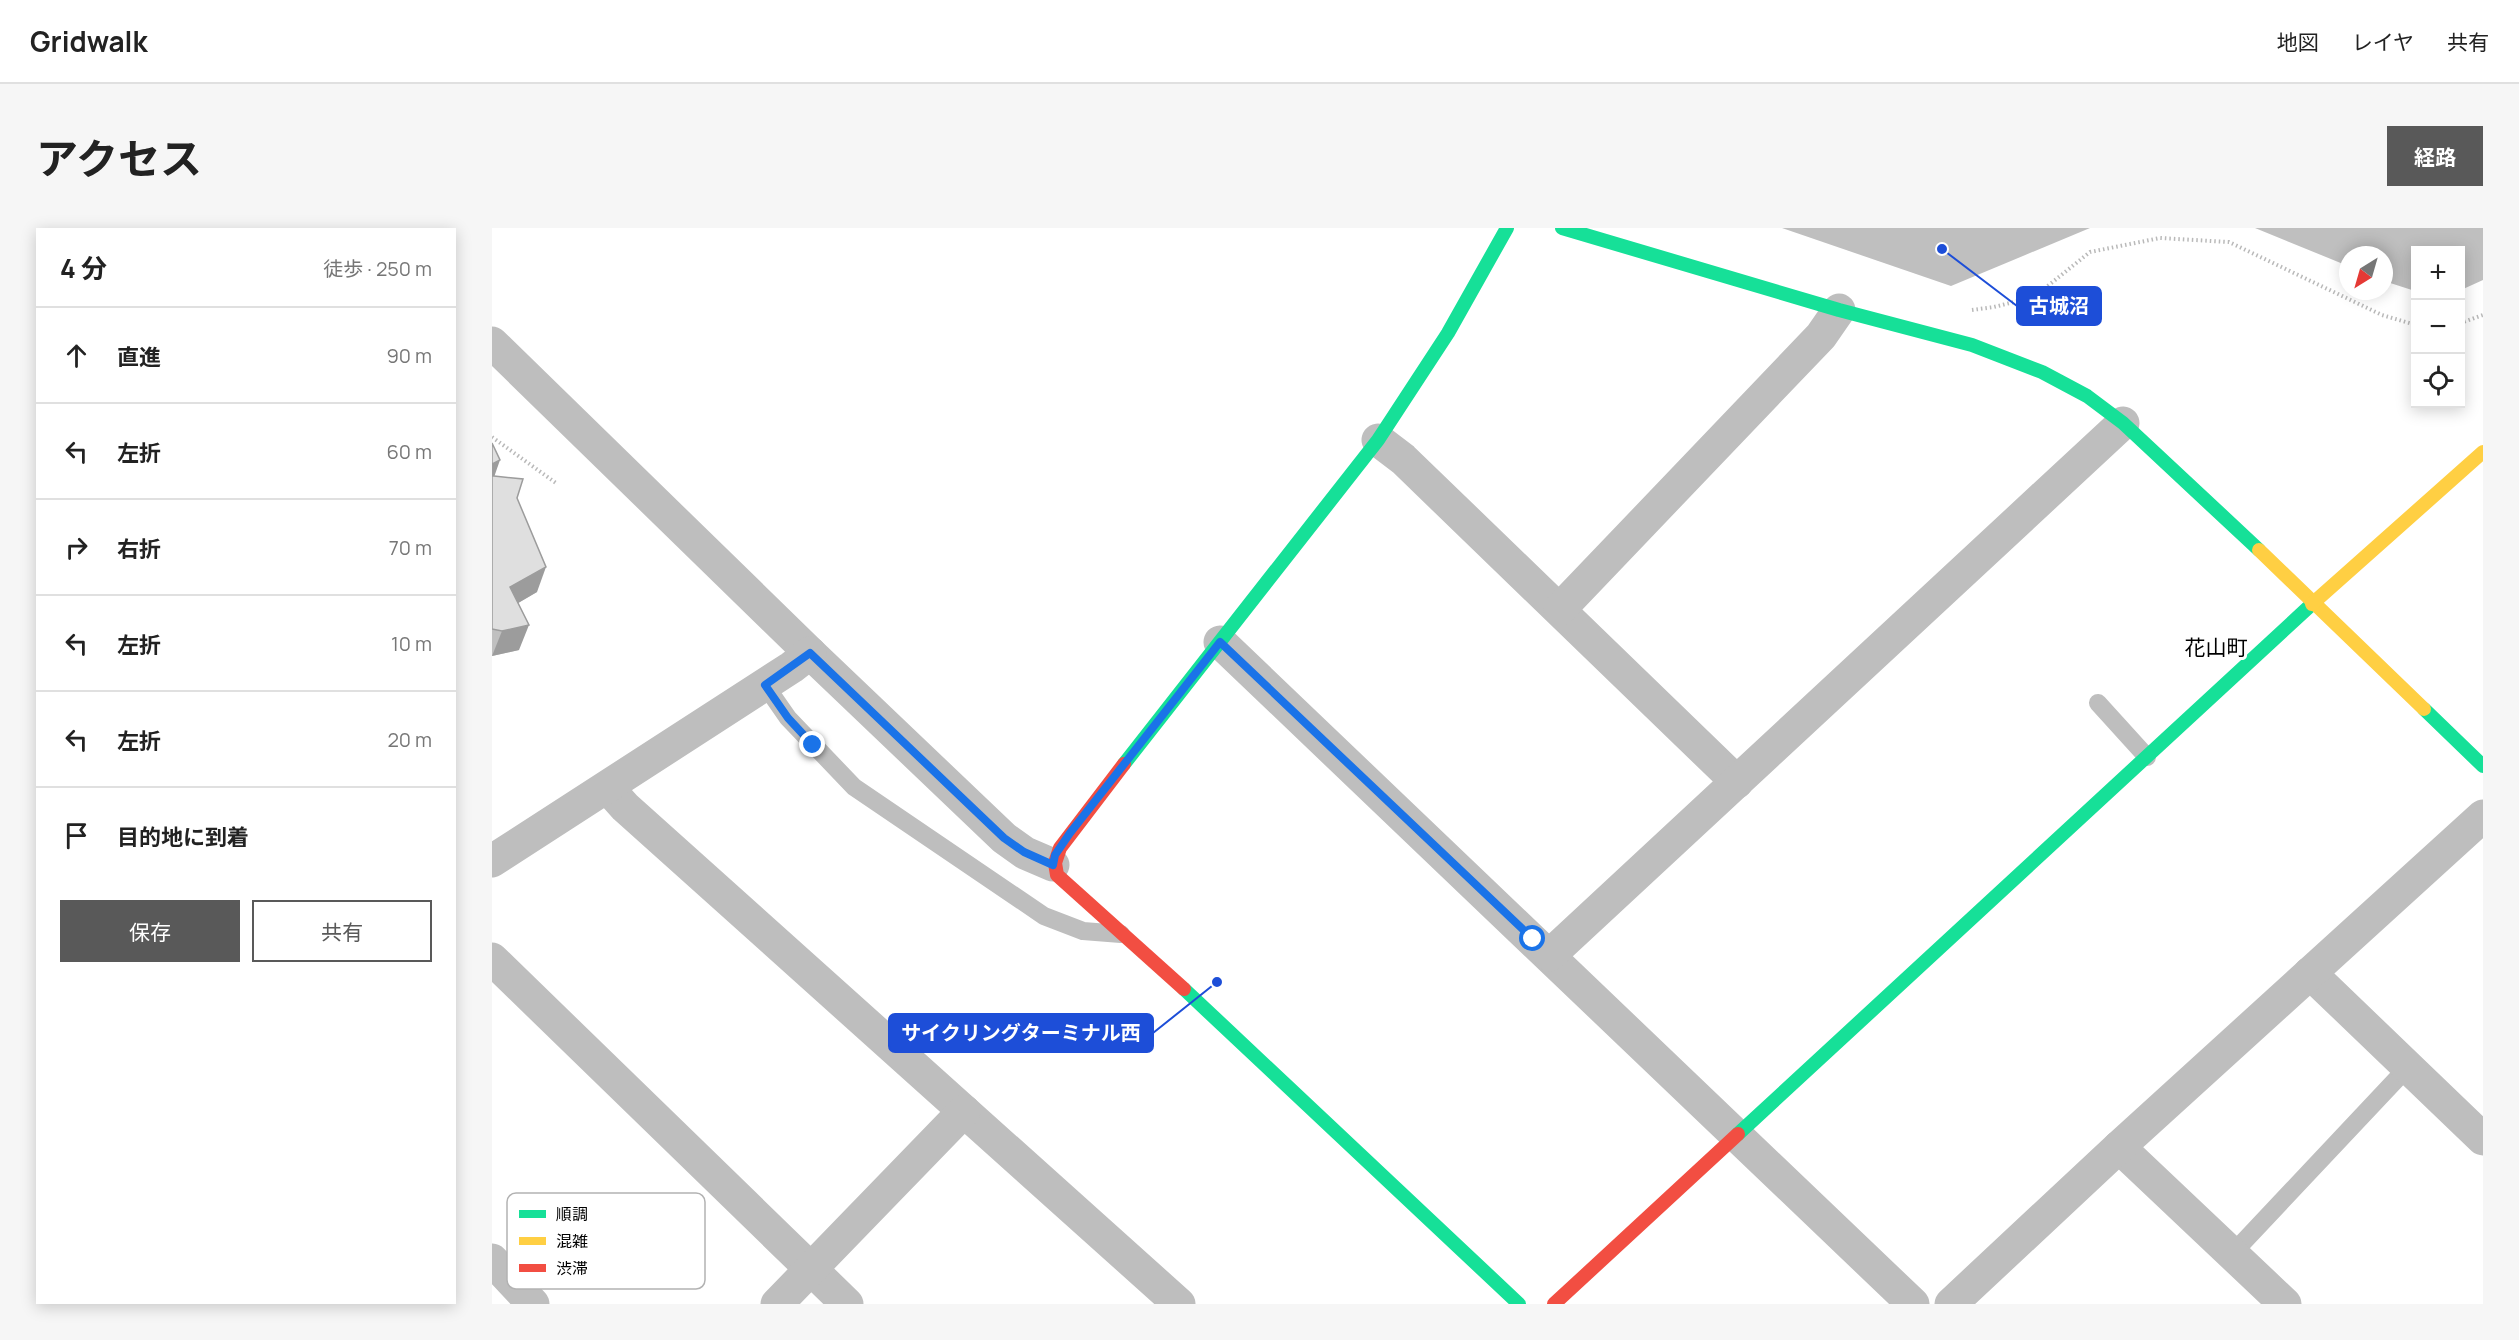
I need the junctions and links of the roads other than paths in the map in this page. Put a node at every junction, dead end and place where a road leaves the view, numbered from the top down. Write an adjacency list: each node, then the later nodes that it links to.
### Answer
1 (1507, 228): 6 (street)
2 (1562, 228): 3 (street)
3 (1839, 310): 5 (street); 9 (street)
4 (492, 342): 11 (street)
5 (2123, 423): 8 (street); 16 (street)
6 (1378, 440): 9 (street); 10 (street)
7 (2483, 452): 8 (street)
8 (2314, 602): 14 (street); 15 (street)
9 (1560, 609): 16 (street)
10 (1220, 642): 20 (street); 22 (street)
11 (810, 653): 12 (street); 20 (street)
12 (765, 685): 17 (street); 21 (lane)
13 (2098, 703): 14 (lane)
14 (2147, 757): 27 (street)
15 (2483, 766)
16 (1737, 782): 22 (street)
17 (608, 788): 19 (street); 26 (street)
18 (2483, 816): 24 (street)
19 (492, 861)
20 (1053, 865): 21 (street)
21 (1125, 935): 39 (street)
22 (1550, 955): 27 (street)
23 (492, 958): 32 (street)
24 (2310, 974): 25 (street); 29 (street)
25 (2408, 1067): 28 (street); 30 (lane)
26 (964, 1111): 32 (street); 38 (street)
27 (1738, 1136): 40 (street); 41 (street)
28 (2483, 1138)
29 (2119, 1147): 30 (street); 42 (street)
30 (2232, 1254): 43 (street)
31 (492, 1260): 33 (street)
32 (811, 1269): 36 (street); 37 (street)
33 (507, 1276)
34 (519, 1289): 35 (street)
35 (533, 1304)
36 (777, 1304)
37 (847, 1304)
38 (1179, 1304)
39 (1519, 1304)
40 (1554, 1304)
41 (1913, 1304)
42 (1951, 1304)
43 (2285, 1304)

